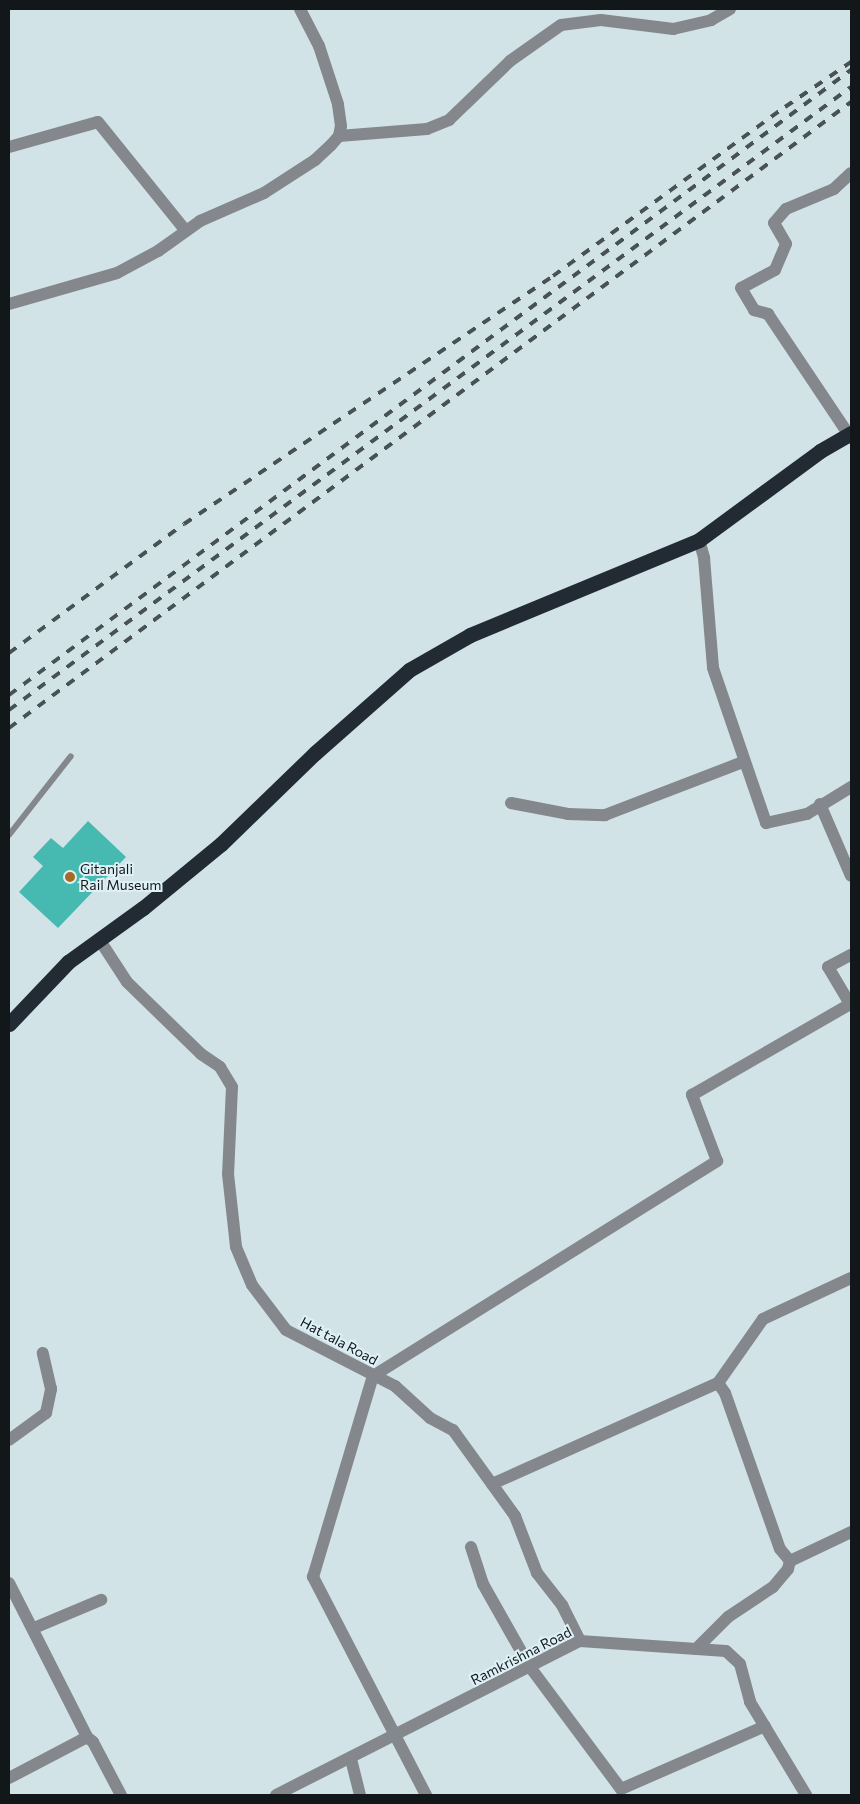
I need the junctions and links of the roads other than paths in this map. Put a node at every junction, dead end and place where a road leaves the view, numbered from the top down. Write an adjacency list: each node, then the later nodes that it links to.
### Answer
1 (730, 9): 3 (street)
2 (304, 10): 3 (street)
3 (339, 136): 6 (street)
4 (9, 147): 6 (street)
5 (851, 173): 8 (street)
6 (186, 230): 7 (street)
7 (9, 304)
8 (851, 435): 9 (highway)
9 (699, 540): 11 (street); 17 (highway)
10 (71, 756): 15 (lane)
11 (743, 762): 13 (street); 14 (street)
12 (851, 787): 14 (street)
13 (511, 803)
14 (821, 805): 16 (street)
15 (9, 835)
16 (851, 876)
17 (99, 940): 19 (highway); 22 (street, Hat tala Road)
18 (851, 955): 22 (street)
19 (9, 1024)
20 (851, 1278): 23 (street)
21 (43, 1353): 24 (street)
22 (373, 1376): 25 (street, Hat tala Road); 36 (street)
23 (718, 1383): 25 (street); 28 (street)
24 (9, 1440)
25 (492, 1484): 32 (street, Hat tala Road)
26 (851, 1532): 28 (street)
27 (471, 1547): 34 (street)
28 (790, 1561): 33 (street)
29 (9, 1583): 31 (street)
30 (101, 1600): 31 (street)
31 (34, 1628): 37 (street)
32 (580, 1641): 33 (street, Ramkrishna Road); 34 (street, Ramkrishna Road)
33 (696, 1649): 35 (street, Ramkrishna Road)
34 (530, 1667): 35 (street); 36 (street, Ramkrishna Road)
35 (765, 1726): 44 (street, Ramkrishna Road)
36 (396, 1734): 38 (street, Ramkrishna Road); 43 (street)
37 (86, 1737): 39 (street); 40 (street)
38 (350, 1759): 41 (street, Ramkrishna Road); 42 (street)
39 (9, 1778)
40 (121, 1795)
41 (276, 1795)
42 (360, 1795)
43 (426, 1795)
44 (806, 1795)

